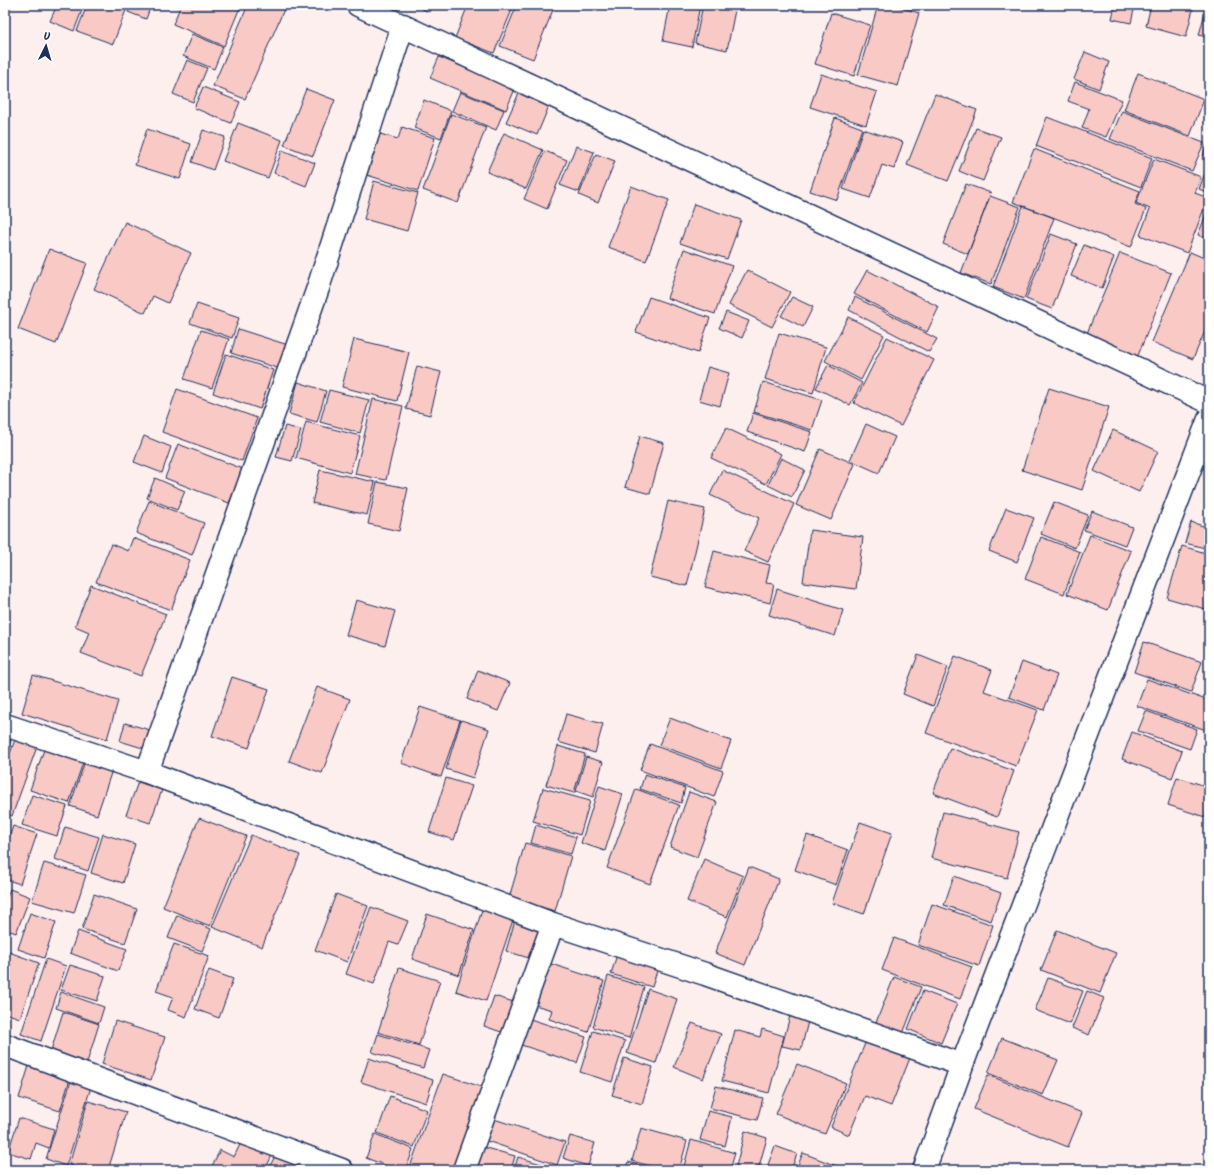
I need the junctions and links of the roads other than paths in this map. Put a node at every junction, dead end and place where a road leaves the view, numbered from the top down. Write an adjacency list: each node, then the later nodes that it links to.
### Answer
1 (358, 5): 2 (street)
2 (403, 25): 3 (street); 6 (street)
3 (1209, 402)
4 (1209, 419): 9 (street)
5 (5, 725): 6 (street)
6 (147, 772): 7 (street)
7 (553, 924): 9 (street); 11 (street)
8 (5, 1045): 10 (street)
9 (962, 1065): 12 (street)
10 (342, 1170)
11 (464, 1170)
12 (924, 1170)

